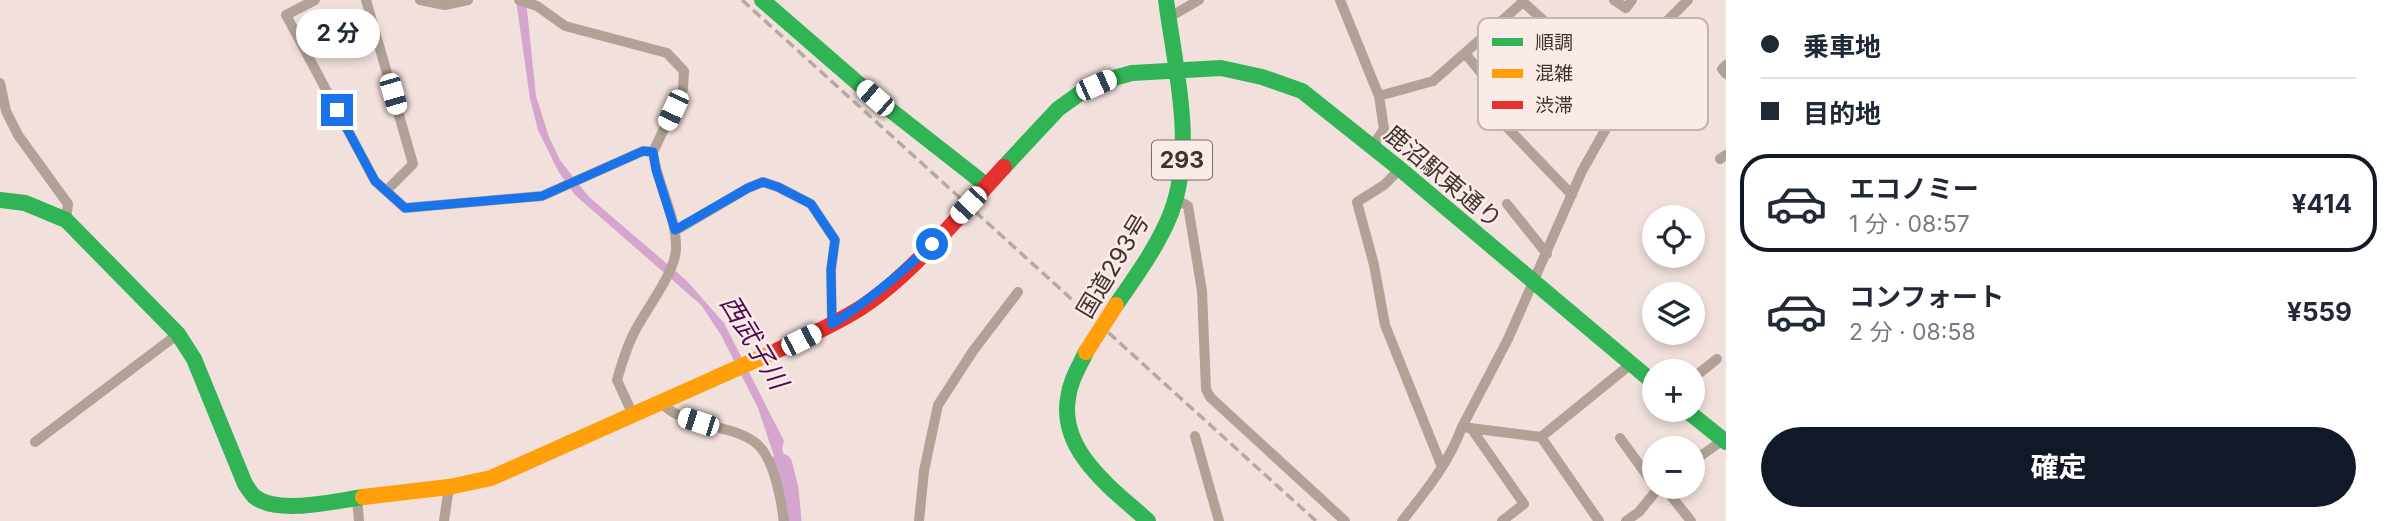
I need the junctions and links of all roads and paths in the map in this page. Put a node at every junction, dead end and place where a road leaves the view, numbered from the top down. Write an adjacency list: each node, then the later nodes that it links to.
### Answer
1 (315, 0): 32 (street)
2 (366, 0): 32 (street)
3 (420, 0): 4 (street)
4 (468, 0)
5 (519, 0): 29 (street)
6 (762, 0): 31 (main road)
7 (1166, 0): 14 (main road, 国道293号 / 293)
8 (1199, 0): 14 (street)
9 (1340, 0): 25 (street)
10 (1614, 0): 11 (street)
11 (1632, 0)
12 (1688, 0): 17 (street)
13 (1522, 1): 15 (street); 16 (street)
14 (1168, 18): 21 (main road, 国道293号 / 293)
15 (1503, 18)
16 (1541, 18)
17 (1670, 18)
18 (1478, 41): 19 (street)
19 (1465, 53): 22 (street); 25 (street)
20 (1726, 65): 23 (street)
21 (1174, 69): 28 (main road, 鹿沼駅東通り); 31 (main road, 鹿沼駅東通り); 34 (main road, 国道293号 / 293)
22 (1478, 69)
23 (1726, 74)
24 (0, 83): 37 (street)
25 (1379, 96): 28 (street)
26 (1510, 130): 33 (street)
27 (1606, 130): 33 (street)
28 (1372, 147): 30 (main road, 鹿沼駅東通り)
29 (653, 152): 32 (street); 38 (street)
30 (1400, 169): 40 (main road, 鹿沼駅東通り); 59 (street)
31 (986, 185): 42 (main road, 鹿沼駅東通り)
32 (386, 191)
33 (1572, 195): 39 (street)
34 (1176, 199): 68 (main road, 国道293号 / 293, bridge); 70 (street)
35 (0, 200): 37 (main road)
36 (1507, 204): 39 (street)
37 (66, 220): 43 (main road, 鹿沼駅東通り)
38 (675, 230): 42 (street); 49 (street)
39 (1547, 254): 40 (street)
40 (1534, 283): 45 (main road, 鹿沼駅東通り); 51 (street)
41 (1018, 292): 67 (street)
42 (832, 324): 48 (main road, 鹿沼駅東通り)
43 (178, 334): 56 (street); 61 (main road, 鹿沼駅東通り)
44 (1717, 359): 46 (street)
45 (1631, 364): 47 (main road, 鹿沼駅東通り); 53 (street)
46 (1705, 368)
47 (1642, 373)
48 (662, 403): 49 (main road, 鹿沼駅東通り); 66 (street)
49 (633, 415): 60 (main road, 鹿沼駅東通り)
50 (1702, 422): 55 (main road)
51 (1467, 428): 53 (street); 59 (street); 72 (street)
52 (1195, 436): 69 (street)
53 (1541, 437): 73 (street)
54 (1620, 438): 58 (street)
55 (1725, 440): 57 (street)
56 (35, 442)
57 (1705, 453)
58 (1642, 466)
59 (1443, 467): 71 (street)
60 (449, 486): 61 (main road, 鹿沼駅東通り); 65 (street)
61 (357, 498): 64 (street)
62 (1649, 499): 74 (street)
63 (1670, 499): 75 (street)
64 (359, 521)
65 (444, 521)
66 (785, 521)
67 (919, 521)
68 (1148, 521)
69 (1219, 521)
70 (1345, 521)
71 (1402, 521)
72 (1502, 521)
73 (1599, 521)
74 (1626, 521)
75 (1691, 521)

